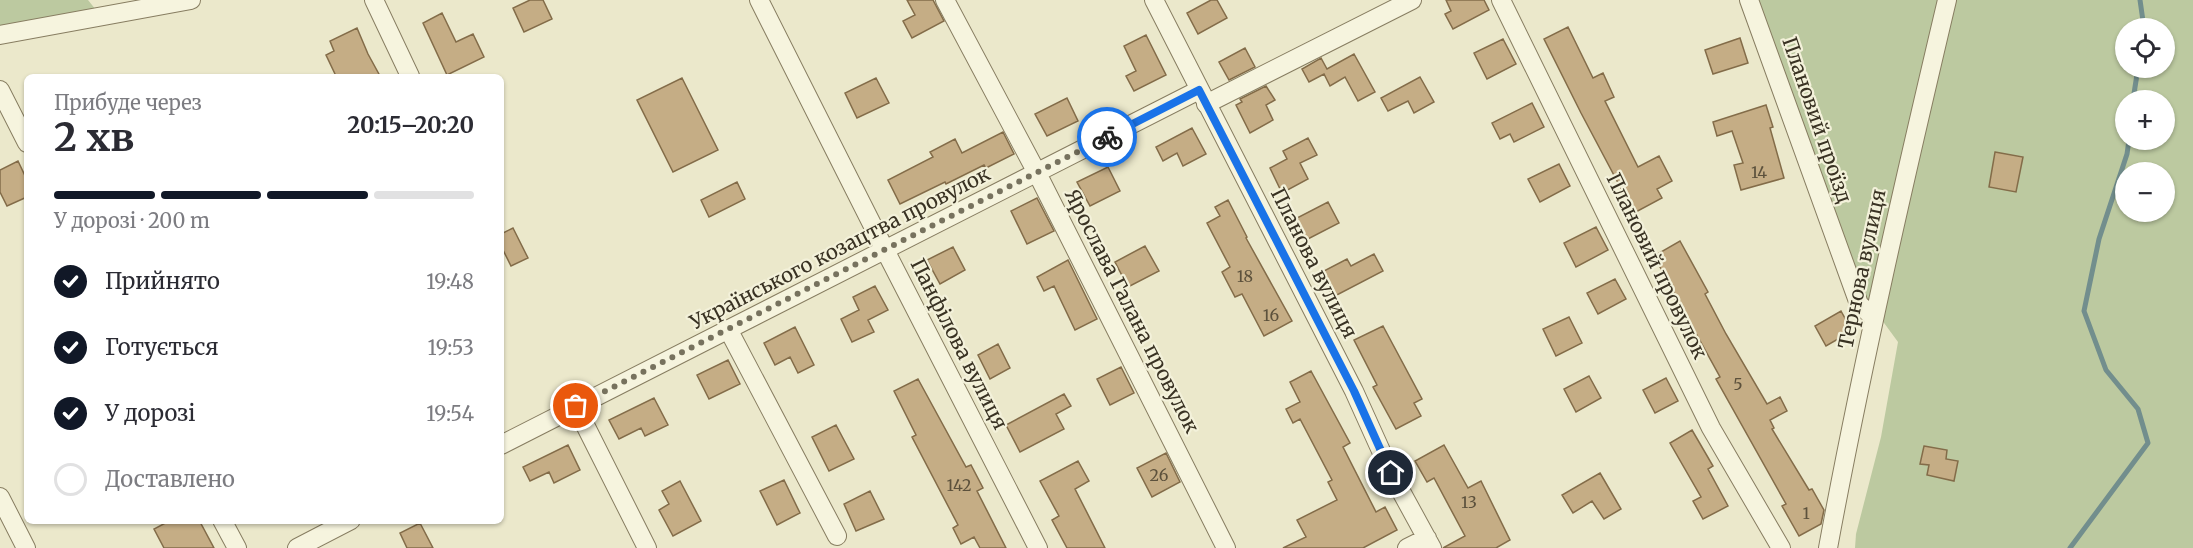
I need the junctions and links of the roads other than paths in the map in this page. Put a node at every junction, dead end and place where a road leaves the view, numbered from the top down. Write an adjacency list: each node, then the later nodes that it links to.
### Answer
1 (191, 0): 10 (street)
2 (374, 0): 11 (street)
3 (759, 0): 16 (street, Панфілова вулиця)
4 (945, 0): 15 (street, Ярослава Галана провулок)
5 (1154, 0): 13 (street, Планова вулиця)
6 (1412, 0): 13 (street, Українського козацтва провулок)
7 (1501, 0): 33 (street, Плановий провулок)
8 (1749, 0): 17 (street, Плановий проїзд)
9 (1947, 0): 17 (street, Тернова вулиця)
10 (0, 35)
11 (409, 74)
12 (0, 90): 14 (street)
13 (1202, 97): 15 (street, Українського козацтва провулок); 25 (street, Планова вулиця)
14 (24, 136)
15 (1037, 173): 16 (street, Українського козацтва провулок); 31 (street, Ярослава Галана провулок)
16 (885, 250): 18 (street, Українського козацтва провулок); 30 (street, Панфілова вулиця)
17 (1874, 318): 34 (street, Тернова вулиця)
18 (728, 329): 19 (street, Українського козацтва провулок); 24 (street)
19 (576, 406): 20 (street, Українського козацтва провулок); 29 (street)
20 (504, 442)
21 (0, 497): 26 (street)
22 (224, 524): 27 (street)
23 (343, 524): 28 (street)
24 (837, 536)
25 (1429, 543): 32 (street)
26 (26, 548)
27 (237, 548)
28 (297, 548)
29 (647, 548)
30 (1038, 548)
31 (1226, 548)
32 (1407, 548)
33 (1781, 548)
34 (1828, 548)

